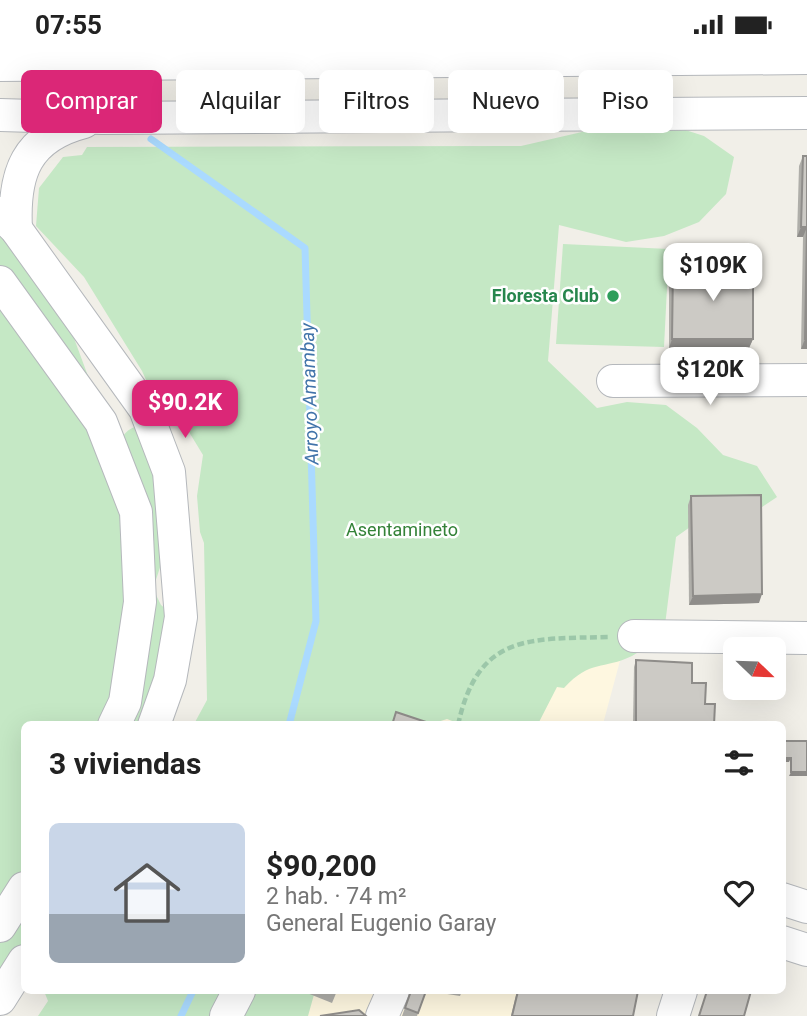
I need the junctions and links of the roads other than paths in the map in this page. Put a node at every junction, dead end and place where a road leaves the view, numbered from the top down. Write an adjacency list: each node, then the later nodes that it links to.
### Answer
1 (466, 55): 2 (street); 4 (street)
2 (807, 58)
3 (0, 65): 4 (street)
4 (111, 65): 5 (street)
5 (111, 70)
6 (807, 113): 9 (street)
7 (0, 115): 8 (street)
8 (21, 115)
9 (162, 117)
10 (54, 133): 11 (street)
11 (8, 221): 18 (street)
12 (0, 282): 17 (street)
13 (807, 380): 14 (street)
14 (613, 381)
15 (634, 636): 16 (street)
16 (807, 638)
17 (116, 721)
18 (155, 721)
19 (21, 893): 22 (street)
20 (786, 900): 21 (street)
21 (807, 907)
22 (0, 926)
23 (786, 943): 24 (street)
24 (807, 950)
25 (21, 966): 29 (street)
26 (237, 994): 30 (street)
27 (392, 994): 31 (street)
28 (680, 994): 32 (street)
29 (0, 999)
30 (226, 1016)
31 (382, 1016)
32 (673, 1016)

